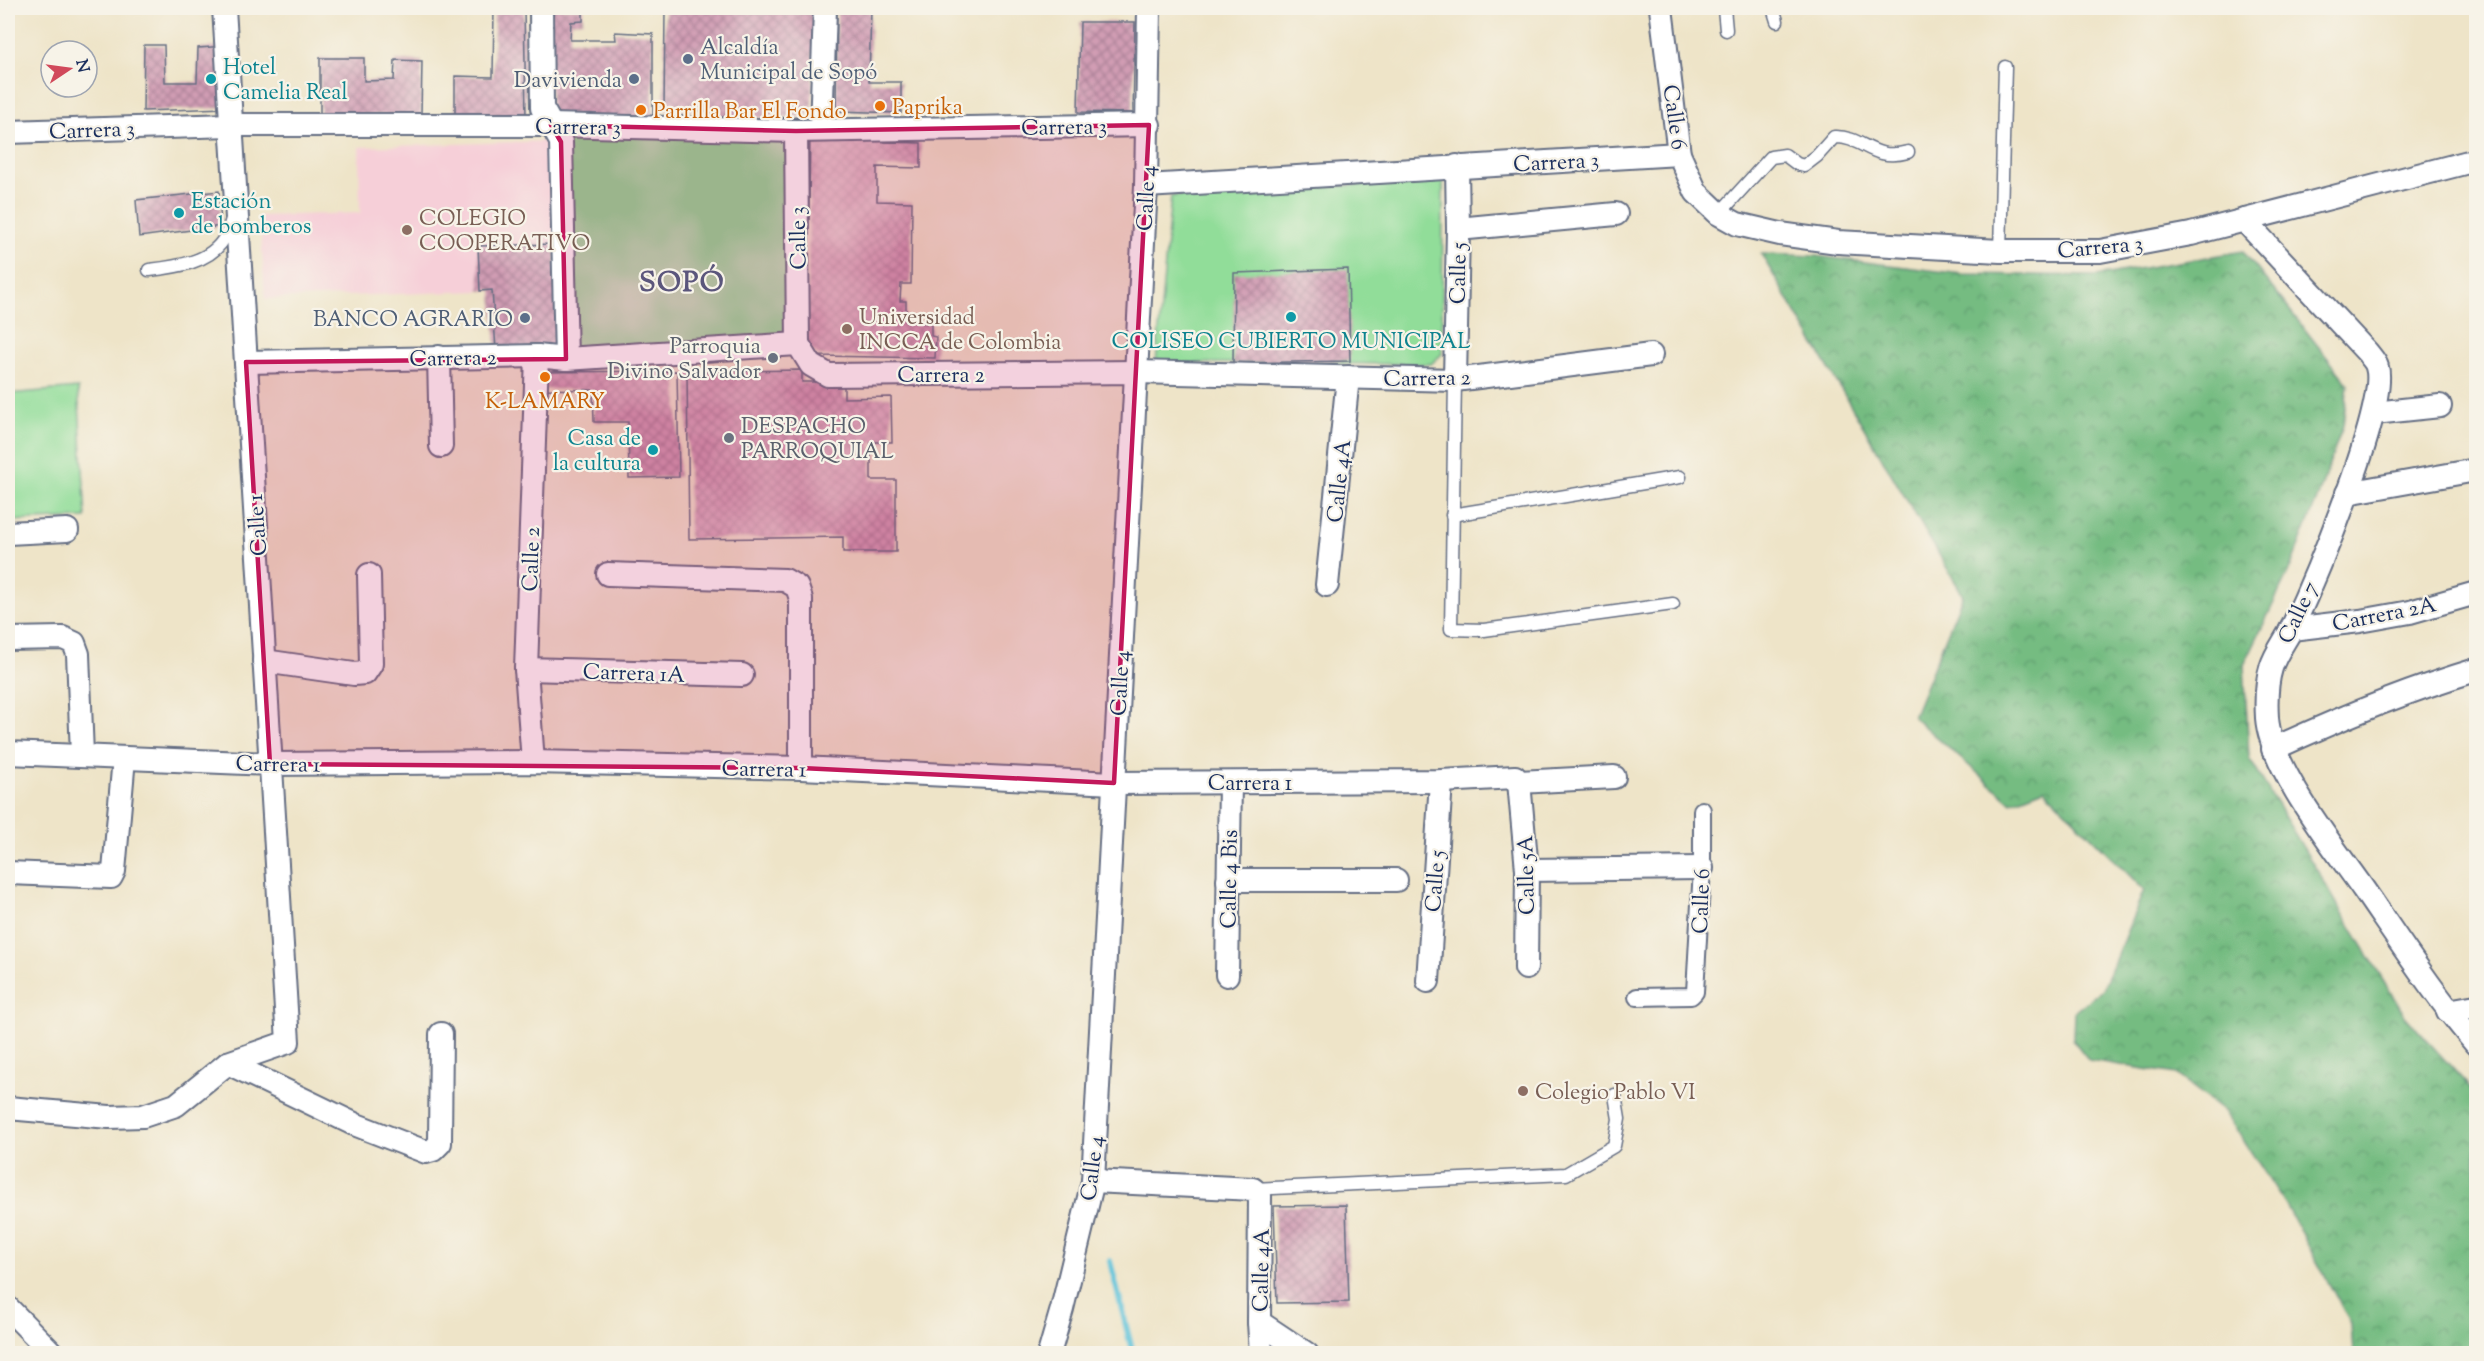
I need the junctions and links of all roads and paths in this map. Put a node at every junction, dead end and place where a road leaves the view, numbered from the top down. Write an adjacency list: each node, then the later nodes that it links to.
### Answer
1 (224, 8): 11 (street, Calle 1)
2 (541, 8): 13 (street)
3 (825, 8): 14 (street)
4 (1149, 8): 12 (street, Calle 4)
5 (1661, 8): 18 (street, Calle 6)
6 (1724, 8): 9 (lane)
7 (1773, 8): 8 (lane)
8 (1777, 21)
9 (1726, 30)
10 (2005, 67): 27 (lane)
11 (231, 125): 13 (street, Carrera 3); 16 (street, Carrera 3); 22 (street, Calle 1)
12 (1149, 125): 14 (street, Carrera 3); 21 (street, Calle 4)
13 (551, 126): 15 (street, Carrera 3); 33 (street)
14 (821, 130): 15 (street, Carrera 3)
15 (796, 131): 29 (street, Calle 3)
16 (8, 132)
17 (1908, 152): 24 (lane)
18 (1679, 154): 20 (street, Carrera 3); 24 (street, Calle 6)
19 (2476, 160): 25 (street, Carrera 3)
20 (1457, 166): 21 (street, Carrera 3); 26 (street, Calle 5)
21 (1146, 186): 35 (street, Calle 4)
22 (236, 207): 28 (lane); 34 (street, Calle 1)
23 (1616, 214): 26 (street)
24 (1719, 214): 27 (street, Carrera 3)
25 (2244, 220): 27 (street, Carrera 3); 39 (street, Calle 7)
26 (1458, 229): 37 (street, Calle 5)
27 (2000, 251)
28 (149, 270)
29 (798, 344): 33 (street, Carrera 2); 35 (street, Carrera 2)
30 (1651, 355): 37 (street, Carrera 2)
31 (537, 356): 32 (street, Carrera 2); 33 (street, Carrera 2); 55 (street, Calle 2)
32 (439, 357): 34 (street, Carrera 2); 40 (street)
33 (566, 359)
34 (246, 362): 54 (street, Calle 1)
35 (1136, 372): 36 (street, Carrera 2); 68 (street, Calle 4)
36 (1348, 377): 37 (street, Carrera 2); 49 (street, Calle 4A)
37 (1455, 380): 44 (lane)
38 (2440, 405): 39 (street)
39 (2374, 412): 43 (street, Calle 7)
40 (441, 446)
41 (2476, 470): 43 (street)
42 (1680, 477): 44 (lane)
43 (2347, 493): 52 (street, Calle 7)
44 (1452, 515): 51 (lane)
45 (67, 530): 46 (street)
46 (8, 533)
47 (608, 574): 64 (street)
48 (369, 575): 54 (street)
49 (1327, 585)
50 (2476, 593): 52 (street, Carrera 2A)
51 (1673, 604)
52 (2291, 629): 58 (street, Calle 7)
53 (8, 639): 60 (street)
54 (264, 661): 63 (street, Calle 1)
55 (526, 669): 57 (street, Carrera 1A); 62 (street, Calle 2)
56 (2476, 670): 58 (street)
57 (742, 675)
58 (2273, 749): 81 (street, Calle 7)
59 (8, 753): 60 (street, Carrera 1)
60 (82, 755): 61 (street, Carrera 1)
61 (124, 758): 63 (street, Carrera 1); 73 (street)
62 (532, 762): 63 (street, Carrera 1); 64 (street, Carrera 1)
63 (270, 764): 84 (street, Calle 1)
64 (801, 768): 68 (street, Carrera 1)
65 (1614, 777): 67 (street)
66 (1441, 781): 67 (street, Carrera 1); 69 (street, Carrera 1); 78 (street, Calle 5)
67 (1519, 782): 72 (street, Calle 5A)
68 (1114, 783): 69 (street, Carrera 1); 87 (street, Calle 4)
69 (1230, 783): 74 (street, Calle 4 Bis)
70 (1702, 810): 71 (street, Calle 6)
71 (1702, 868): 72 (street); 79 (street, Calle 6)
72 (1527, 870): 76 (street, Calle 5A)
73 (8, 873)
74 (1228, 880): 75 (street); 77 (street, Calle 4 Bis)
75 (1396, 880)
76 (1526, 968)
77 (1227, 975)
78 (1428, 981)
79 (1637, 997)
80 (2476, 1006): 81 (street)
81 (2448, 1011): 83 (street, Calle 7)
82 (441, 1034): 84 (street)
83 (2476, 1044)
84 (228, 1063): 86 (street)
85 (1615, 1095): 88 (lane)
86 (8, 1108)
87 (1093, 1181): 88 (street); 92 (street, Calle 4)
88 (1253, 1189): 90 (street, Calle 4A)
89 (8, 1308): 91 (street)
90 (1259, 1322): 93 (street, Calle 4A); 94 (street)
91 (52, 1353)
92 (1049, 1353)
93 (1261, 1353)
94 (1306, 1353)

